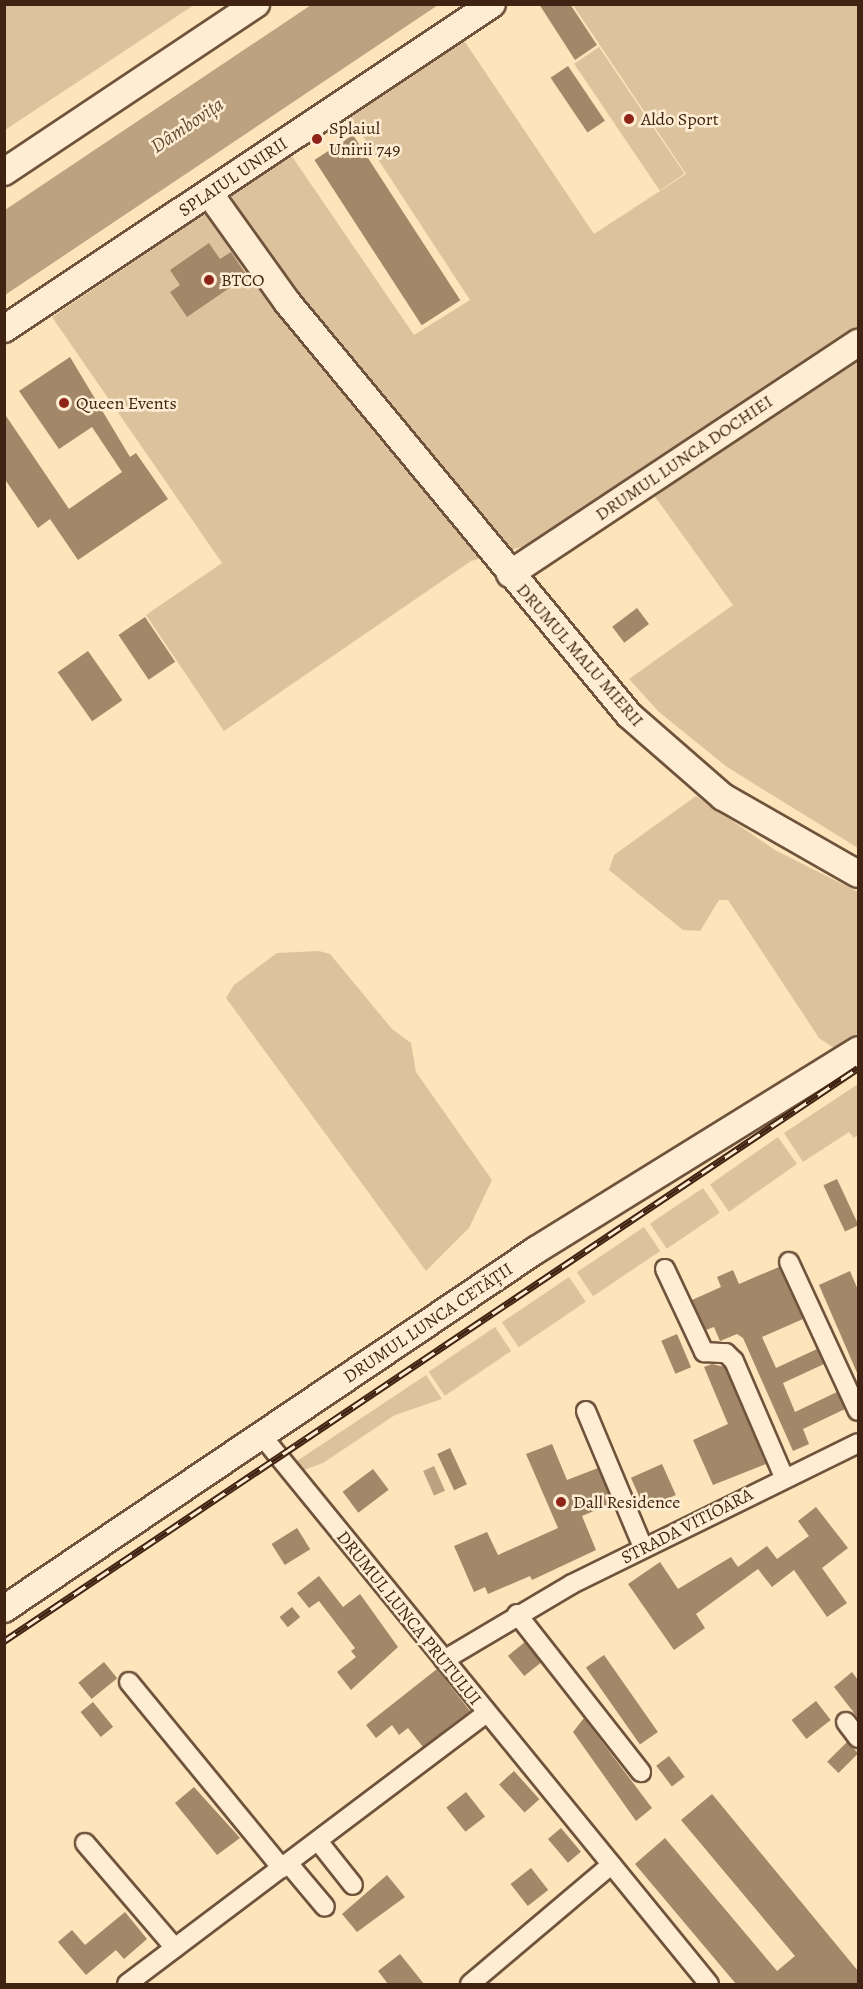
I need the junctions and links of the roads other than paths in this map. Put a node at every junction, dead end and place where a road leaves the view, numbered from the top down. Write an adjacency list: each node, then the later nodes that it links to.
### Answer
1 (256, 4): 3 (street)
2 (492, 4): 4 (street, SPLAIUL UNIRII)
3 (4, 172)
4 (209, 192): 5 (street, SPLAIUL UNIRII); 7 (street, DRUMUL MALU MIERII)
5 (4, 329)
6 (858, 343): 7 (street, DRUMUL LUNCA DOCHIEI)
7 (510, 574): 8 (street, DRUMUL MALU MIERII)
8 (858, 874)
9 (858, 1050): 14 (street, DRUMUL LUNCA CETĂȚII)
10 (789, 1262): 12 (street)
11 (665, 1269): 16 (street)
12 (858, 1410)
13 (586, 1411): 17 (street)
14 (262, 1436): 18 (street, DRUMUL LUNCA CETĂȚII); 20 (street, DRUMUL LUNCA PRUTULUI)
15 (858, 1443): 16 (street, STRADA VITIOARA)
16 (784, 1477): 17 (street, STRADA VITIOARA)
17 (643, 1547): 19 (street, STRADA VITIOARA)
18 (4, 1609)
19 (517, 1614): 20 (street, STRADA VITIOARA); 25 (street)
20 (444, 1660): 22 (street, DRUMUL LUNCA PRUTULUI)
21 (129, 1682): 28 (street)
22 (486, 1713): 26 (street, DRUMUL LUNCA PRUTULUI); 29 (street)
23 (846, 1722): 24 (street)
24 (858, 1738)
25 (641, 1772)
26 (318, 1841): 28 (street, DRUMUL LUNCA PRUTULUI); 30 (street)
27 (85, 1843): 32 (street)
28 (285, 1865): 31 (street); 32 (street, DRUMUL LUNCA PRUTULUI)
29 (610, 1865): 34 (street); 35 (street)
30 (353, 1885)
31 (325, 1907)
32 (176, 1948): 33 (street, DRUMUL LUNCA PRUTULUI)
33 (127, 1984)
34 (470, 1984)
35 (710, 1984)

